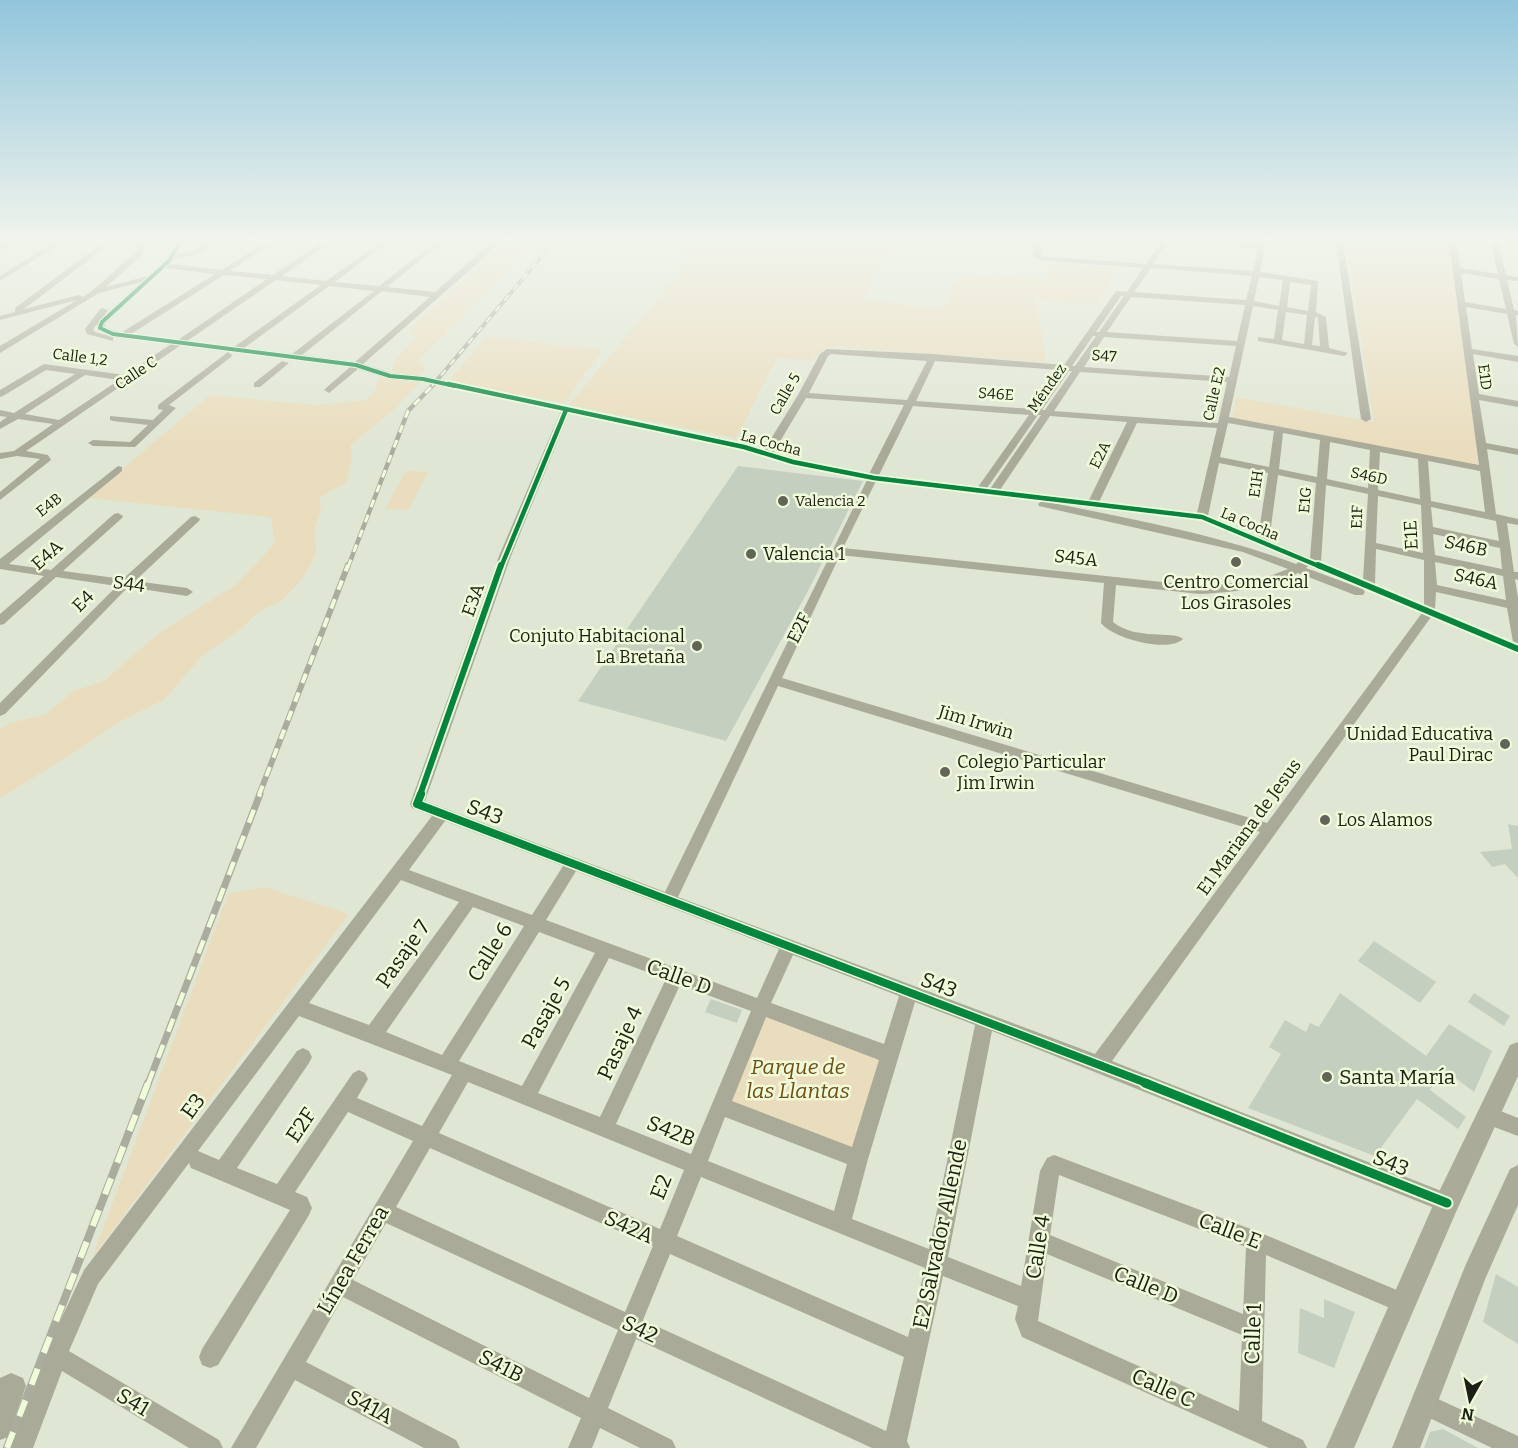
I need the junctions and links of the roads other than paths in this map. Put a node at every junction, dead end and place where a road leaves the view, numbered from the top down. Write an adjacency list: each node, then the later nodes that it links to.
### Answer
1 (1283, 309): 31 (street)
2 (18, 310): 22 (street)
3 (31, 310): 22 (street)
4 (67, 310): 35 (street)
5 (105, 310): 33 (street, La Cocha)
6 (116, 310): 27 (street, La Cocha)
7 (163, 310): 27 (street)
8 (228, 310): 33 (street, Calle C)
9 (291, 310): 39 (street)
10 (355, 310): 43 (street)
11 (421, 310): 46 (street)
12 (1107, 310): 24 (street, Méndez)
13 (1119, 310): 25 (street, Méndez)
14 (1248, 310): 30 (street, Calle E2)
15 (1287, 310): 21 (street)
16 (1312, 310): 21 (street)
17 (1349, 310): 65 (street)
18 (1463, 310): 38 (street, E1D)
19 (1498, 310): 20 (street)
20 (1514, 312): 32 (street)
21 (1311, 313): 34 (street); 36 (street)
22 (11, 315): 23 (street)
23 (0, 318)
24 (1096, 325): 25 (street); 26 (street, Méndez)
25 (1107, 326): 28 (street, Méndez); 30 (street)
26 (1090, 334): 28 (street); 47 (street, Méndez)
27 (123, 335): 33 (street, La Cocha)
28 (1101, 335): 30 (street); 48 (street, Méndez)
29 (1262, 339): 31 (street)
30 (1241, 340): 51 (street, Calle E2)
31 (1278, 342): 34 (street)
32 (1518, 344)
33 (176, 345): 39 (street, La Cocha); 50 (street, Calle C)
34 (1308, 346): 36 (street)
35 (0, 350)
36 (1325, 350): 40 (street)
37 (830, 351): 41 (street, S47); 55 (street, Calle 5)
38 (1468, 351): 42 (street); 56 (street, E1D)
39 (231, 353): 43 (street, La Cocha); 68 (street)
40 (1344, 353)
41 (933, 357): 47 (street, S47); 57 (street, E2F)
42 (1518, 359)
43 (289, 361): 46 (street, La Cocha); 52 (street)
44 (31, 365): 45 (street)
45 (44, 367): 49 (street, Calle 1,2); 54 (street, Calle 1,2)
46 (354, 368): 53 (street); 59 (street, La Cocha)
47 (1067, 368): 48 (street, S47); 60 (street, Méndez)
48 (1079, 369): 51 (street, S47); 62 (street, Méndez)
49 (84, 372): 50 (street, Calle 1,2); 63 (street)
50 (127, 378): 67 (street, Calle C)
51 (1233, 380): 69 (street, Calle E2)
52 (257, 385)
53 (329, 390)
54 (0, 394)
55 (803, 395): 57 (street, S46E); 78 (street, Calle 5)
56 (1474, 396): 58 (street); 74 (street, E1D)
57 (911, 403): 60 (street, S46E); 85 (street, E2F)
58 (1518, 404)
59 (566, 410): 78 (street, La Cocha); 122 (street, E3A)
60 (1036, 412): 62 (street, S46E); 87 (street, Méndez)
61 (0, 413): 63 (street)
62 (1047, 413): 66 (street, S46E); 88 (street, Méndez)
63 (15, 416): 67 (street); 70 (street)
64 (113, 418): 68 (street)
65 (1366, 419)
66 (1133, 420): 69 (street, S46E); 93 (street, E2A)
67 (62, 423): 77 (street, Calle C)
68 (156, 423): 73 (street)
69 (1223, 423): 71 (street, S46E); 81 (street, Calle E2)
70 (0, 426)
71 (1279, 430): 72 (street, S46E); 84 (street, E1H)
72 (1325, 438): 75 (street, S46E); 86 (street, E1G)
73 (93, 443)
74 (1481, 445): 76 (street); 83 (street, E1D)
75 (1375, 448): 80 (street, S46E); 89 (street, E1F)
76 (1518, 452)
77 (17, 453): 79 (street, Calle C); 91 (street)
78 (767, 454): 85 (street, La Cocha)
79 (0, 456)
80 (1423, 457): 83 (street, S46E); 92 (street, E1E)
81 (1215, 459): 84 (street, S46D); 95 (street, Calle E2)
82 (118, 469): 106 (street, E4B)
83 (1484, 469): 96 (street, E1D)
84 (1273, 471): 86 (street, S46D); 100 (street, E1H)
85 (874, 478): 87 (street, La Cocha); 103 (street, E2F)
86 (1322, 481): 89 (street, S46D); 105 (street, E1G)
87 (981, 490): 88 (street, La Cocha)
88 (993, 492): 90 (street, La Cocha)
89 (1373, 492): 92 (street, S46D); 101 (street, E1F)
90 (1006, 493): 93 (street, La Cocha); 105 (street, La Cocha)
91 (0, 497)
92 (1425, 502): 96 (street, S46D); 99 (street, E1E)
93 (1093, 503): 95 (street, La Cocha)
94 (118, 516): 107 (street, E4A)
95 (1202, 517): 100 (street, La Cocha)
96 (1496, 517): 98 (street, S46D); 102 (street)
97 (195, 519): 110 (street, E4)
98 (1518, 522)
99 (1427, 529): 102 (street); 104 (street, E1E)
100 (1263, 543): 105 (street, La Cocha)
101 (1371, 545): 104 (street, S46B); 111 (street, E1F)
102 (1505, 546): 108 (street)
103 (836, 551): 109 (street, S45A); 120 (street, E2F)
104 (1428, 557): 108 (street, S46B); 112 (street, E1E)
105 (1307, 565): 109 (street, S45A); 111 (street, La Cocha); 115 (street, La Cocha)
106 (0, 566): 107 (street, S44)
107 (54, 573): 110 (street, S44); 116 (street, E4A)
108 (1514, 575): 114 (street)
109 (1110, 580): 117 (street)
110 (126, 583): 113 (street, S44); 121 (street, E4)
111 (1369, 587): 115 (street, La Cocha)
112 (1431, 587): 114 (street, S46A); 115 (street, E1E)
113 (187, 592)
114 (1513, 605): 118 (street)
115 (1430, 612): 119 (street, La Cocha); 124 (street, E1 Mariana de Jesus)
116 (0, 621)
117 (1177, 639)
118 (1518, 640)
119 (1518, 649)
120 (774, 680): 124 (street, Jim Irwin); 128 (street, E2F)
121 (0, 711)
122 (417, 804): 123 (street, S43)
123 (442, 814): 125 (street, S43); 126 (street, E3)
124 (1271, 830): 141 (street, E1 Mariana de Jesus)
125 (573, 863): 128 (street, S43); 129 (street, Calle 6)
126 (398, 872): 127 (street, Calle D); 134 (street, E3)
127 (469, 900): 129 (street, Calle D); 137 (street, Pasaje 7)
128 (669, 900): 130 (street, S43)
129 (535, 924): 131 (street, Calle D); 142 (street, Calle 6)
130 (789, 946): 133 (street, S43); 135 (street, E2)
131 (605, 950): 132 (street, Calle D); 144 (street, Pasaje 5)
132 (676, 976): 135 (street, Calle D); 149 (street, Pasaje 4)
133 (909, 992): 136 (street, S43); 139 (street)
134 (295, 1006): 137 (street, S42B); 172 (street, E3)
135 (761, 1007): 139 (street, Calle D); 146 (street, E2)
136 (985, 1021): 141 (street, S43); 164 (street, E2 Salvador Allende)
137 (374, 1035): 142 (street, S42B)
138 (1518, 1052): 147 (main road)
139 (890, 1055): 151 (street)
140 (303, 1058): 155 (street)
141 (1099, 1064): 158 (street, S43)
142 (455, 1068): 144 (street, S42B); 150 (street, Línea Ferrea)
143 (359, 1079): 145 (street, E2F)
144 (526, 1097): 149 (street, S42B)
145 (344, 1101): 150 (street, S42A); 157 (street, E2F)
146 (721, 1106): 151 (street); 154 (street, E2)
147 (1488, 1114): 148 (street); 158 (main road)
148 (1518, 1127)
149 (604, 1129): 154 (street, S42B)
150 (426, 1137): 159 (street, Línea Ferrea); 163 (street, S42A)
151 (858, 1159): 160 (street)
152 (198, 1161): 155 (street)
153 (1054, 1165): 161 (street, Calle 4); 162 (street, Calle E)
154 (696, 1166): 160 (street, S42B); 163 (street, E2)
155 (222, 1172): 157 (street)
156 (1518, 1177): 176 (main road)
157 (281, 1197): 173 (street)
158 (1447, 1203): 167 (main road)
159 (382, 1211): 165 (street, Línea Ferrea); 168 (street, S42)
160 (841, 1224): 164 (street, S42B)
161 (1039, 1241): 166 (street, Calle 4); 170 (street, Calle D)
162 (1256, 1241): 167 (street, Calle E); 170 (street, Calle 1)
163 (665, 1242): 168 (street, E2); 171 (street, S42A)
164 (936, 1263): 166 (street, S42B); 171 (street, E2 Salvador Allende)
165 (339, 1284): 174 (street, Línea Ferrea); 177 (street, S41B)
166 (1029, 1300): 169 (street, Calle 4)
167 (1404, 1303): 189 (main road)
168 (631, 1325): 177 (street, E2); 181 (street, S42)
169 (1030, 1329): 178 (street, Calle C)
170 (1253, 1329): 178 (street, Calle 1)
171 (915, 1351): 181 (street, E2 Salvador Allende)
172 (56, 1355): 182 (street, E3); 183 (street, S41)
173 (210, 1357)
174 (291, 1366): 184 (street, Línea Ferrea); 185 (street, S41A)
175 (6, 1387): 179 (street)
176 (1423, 1403): 180 (street); 190 (main road)
177 (594, 1413): 186 (street, E2); 187 (street, S41B)
178 (1250, 1427): 188 (street, Calle C)
179 (0, 1429)
180 (1508, 1446)
181 (896, 1447)
182 (21, 1448)
183 (211, 1448)
184 (243, 1448)
185 (448, 1448)
186 (580, 1448)
187 (664, 1448)
188 (1295, 1448)
189 (1340, 1448)
190 (1406, 1448)

